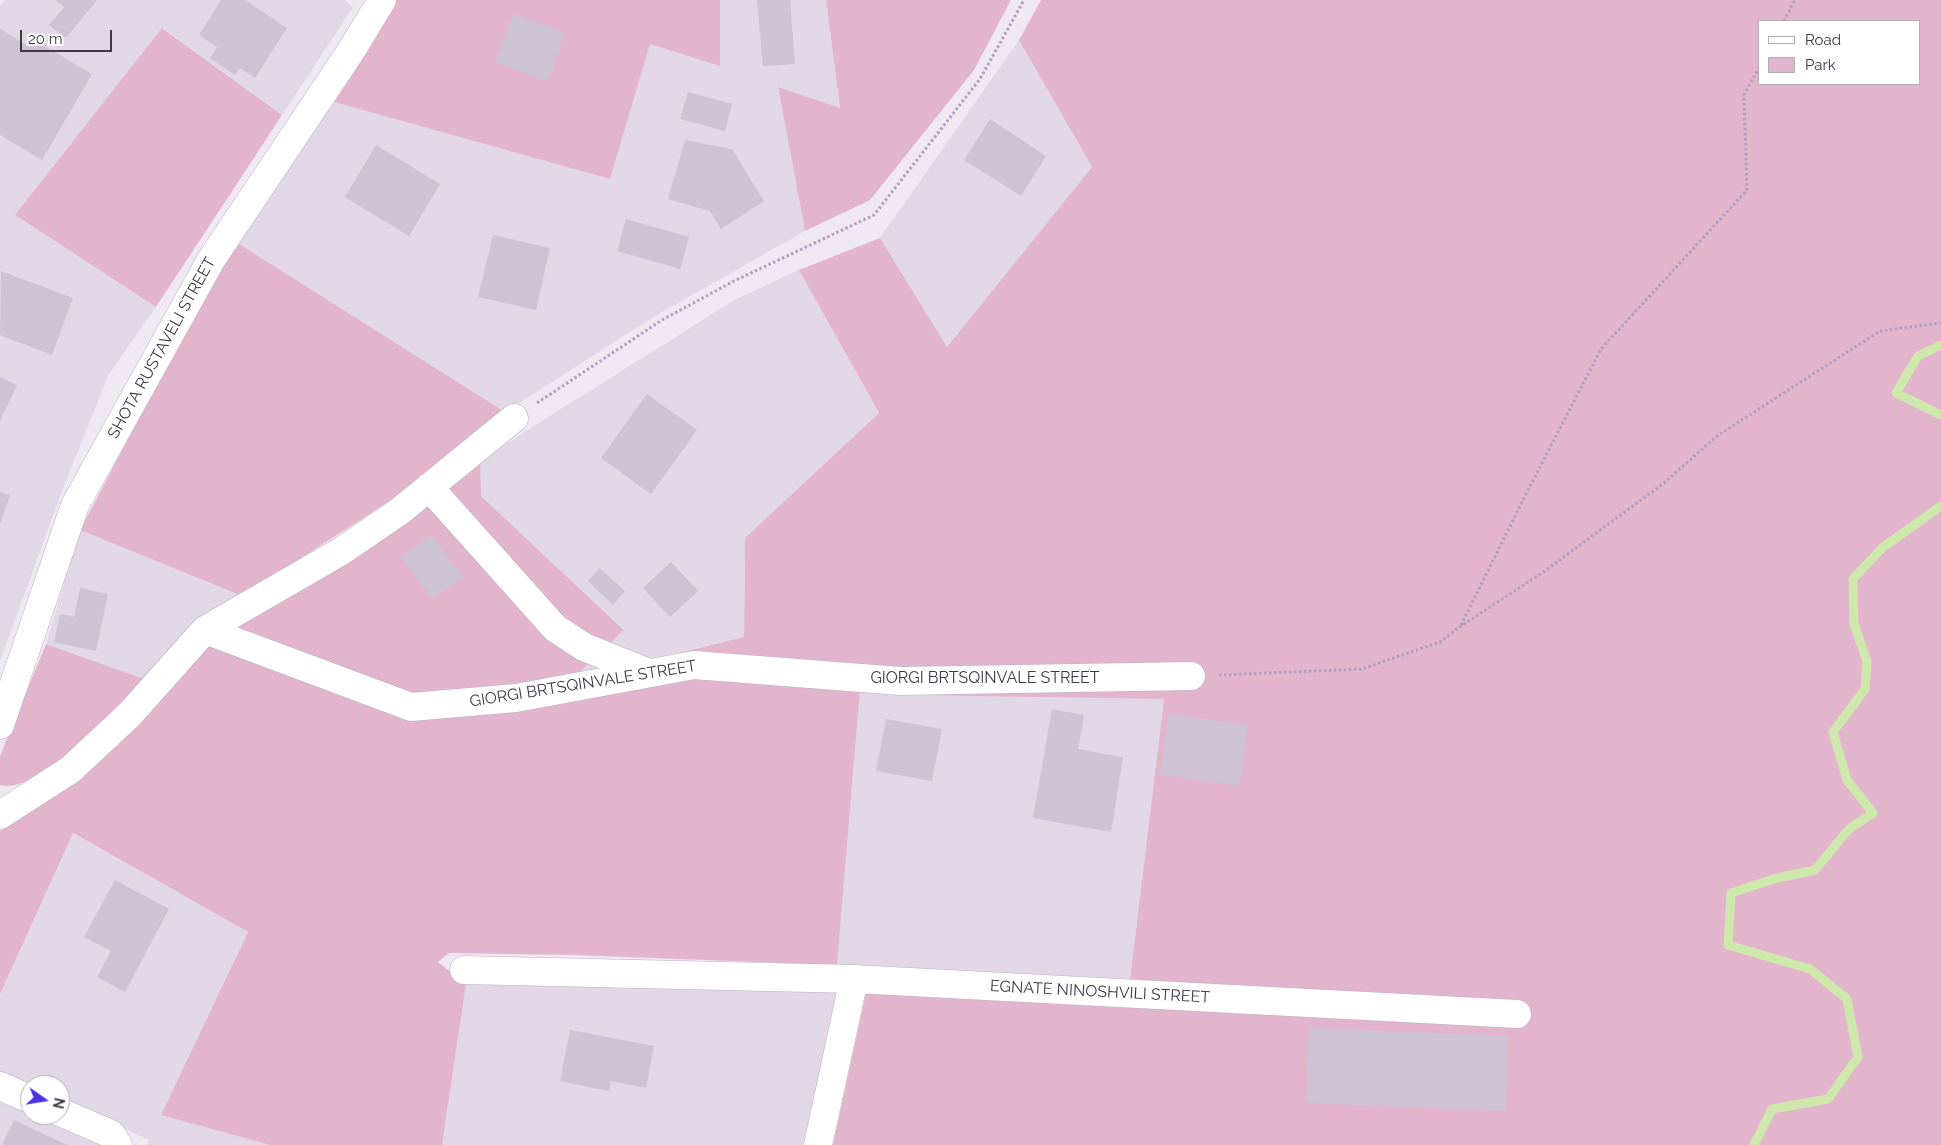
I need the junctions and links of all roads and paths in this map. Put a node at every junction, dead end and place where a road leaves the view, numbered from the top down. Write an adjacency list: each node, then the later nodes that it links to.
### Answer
1 (382, 0): 13 (street, SHOTA RUSTAVELI STREET)
2 (1024, 0): 7 (path)
3 (1795, 0): 4 (path)
4 (1785, 20)
5 (1758, 70): 9 (path)
6 (1941, 323): 9 (path)
7 (514, 418): 8 (street)
8 (429, 488): 10 (street); 11 (street)
9 (1461, 626): 12 (path)
10 (205, 630): 11 (street, GIORGI BRTSQINVALE STREET); 14 (street)
11 (650, 673): 12 (street, GIORGI BRTSQINVALE STREET)
12 (1191, 676)
13 (0, 725)
14 (0, 815)
15 (464, 970): 16 (street, EGNATE NINOSHVILI STREET)
16 (854, 979): 17 (street, EGNATE NINOSHVILI STREET); 22 (street)
17 (1517, 1014)
18 (0, 1086): 19 (street)
19 (20, 1095)
20 (70, 1116): 21 (street)
21 (118, 1145)
22 (818, 1145)

